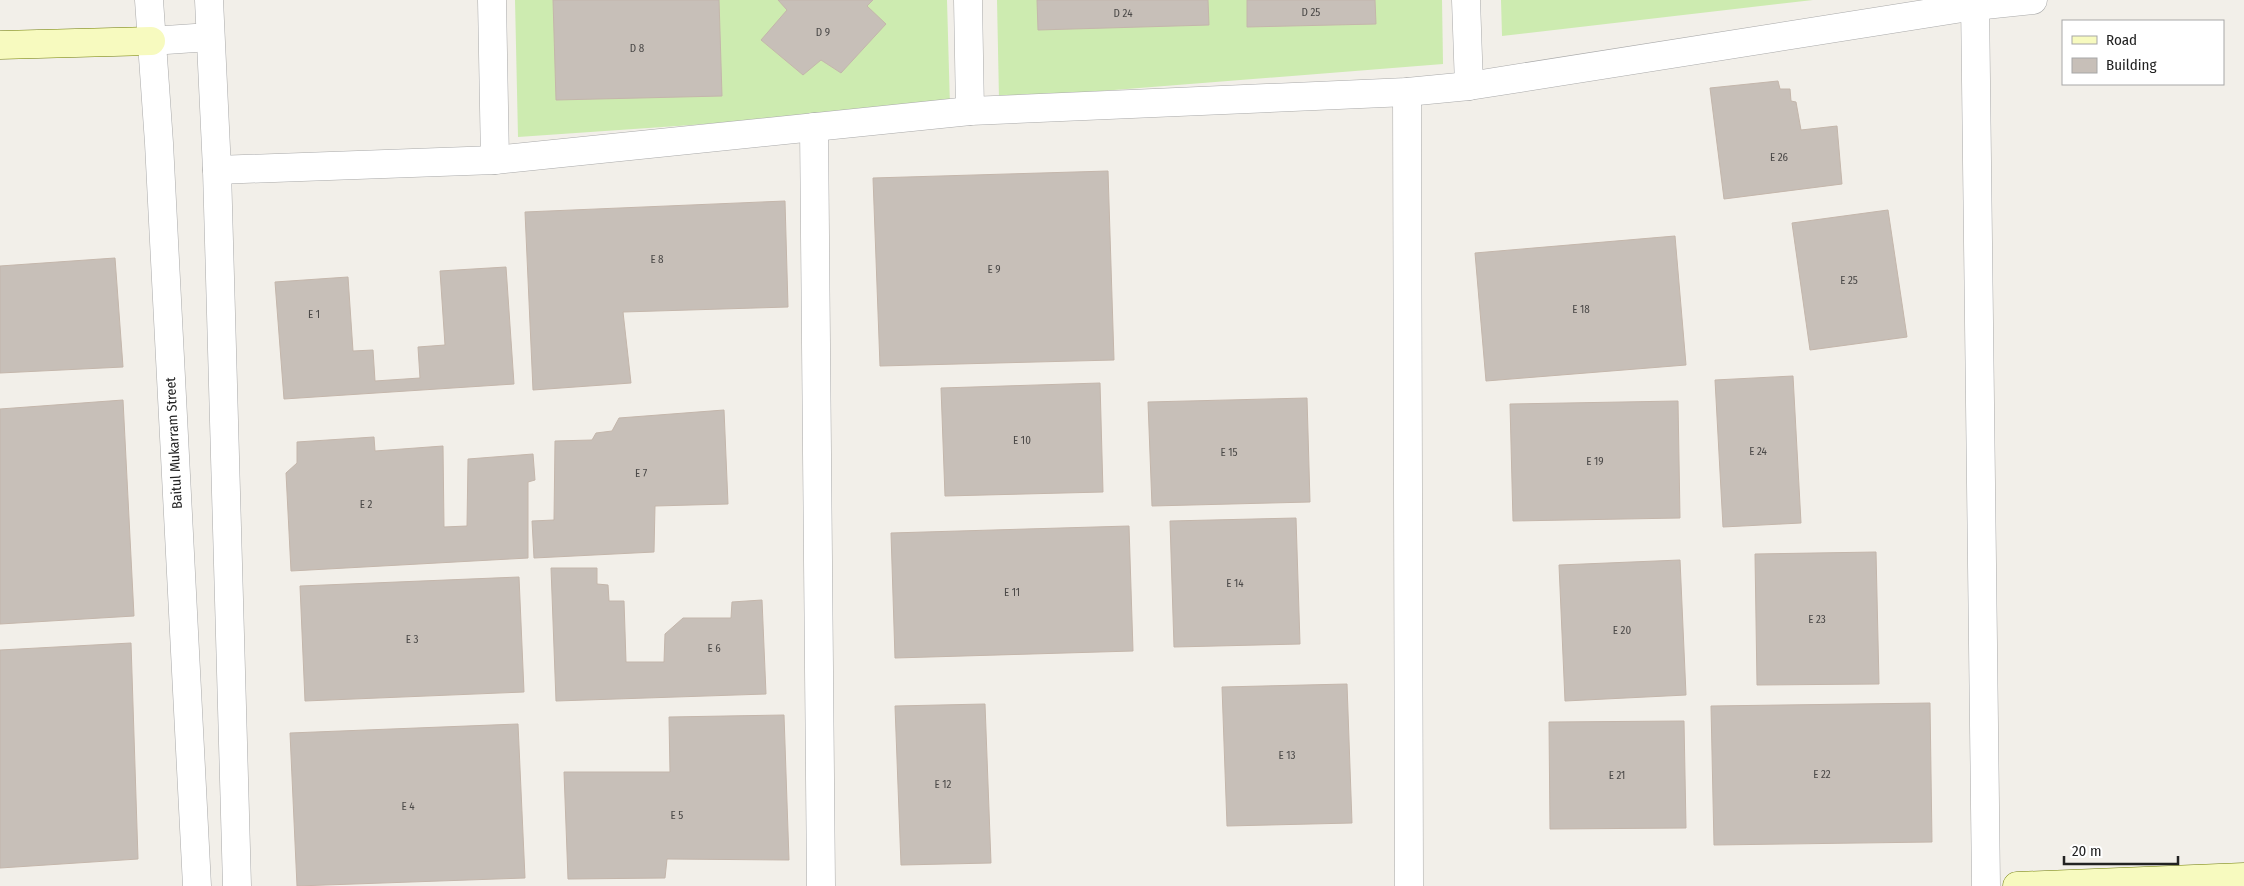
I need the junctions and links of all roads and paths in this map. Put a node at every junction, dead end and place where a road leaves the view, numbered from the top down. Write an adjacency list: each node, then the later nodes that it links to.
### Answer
1 (149, 0): 9 (street, Baitul Mukarram Street)
2 (209, 0): 8 (street)
3 (492, 0): 15 (street)
4 (968, 0): 13 (street)
5 (1466, 0): 11 (street)
6 (2034, 0): 7 (street)
7 (1975, 3): 11 (street); 22 (street)
8 (210, 37): 9 (street); 16 (street)
9 (151, 41): 10 (street); 18 (street, Baitul Mukarram Street)
10 (0, 45)
11 (1469, 86): 12 (street)
12 (1407, 92): 13 (street); 21 (street)
13 (970, 111): 14 (street)
14 (814, 126): 15 (street); 20 (street)
15 (495, 160): 16 (street)
16 (217, 170): 19 (street)
17 (2244, 877): 23 (street)
18 (197, 886)
19 (237, 886)
20 (821, 886)
21 (1409, 886)
22 (1986, 886)
23 (2017, 886)

